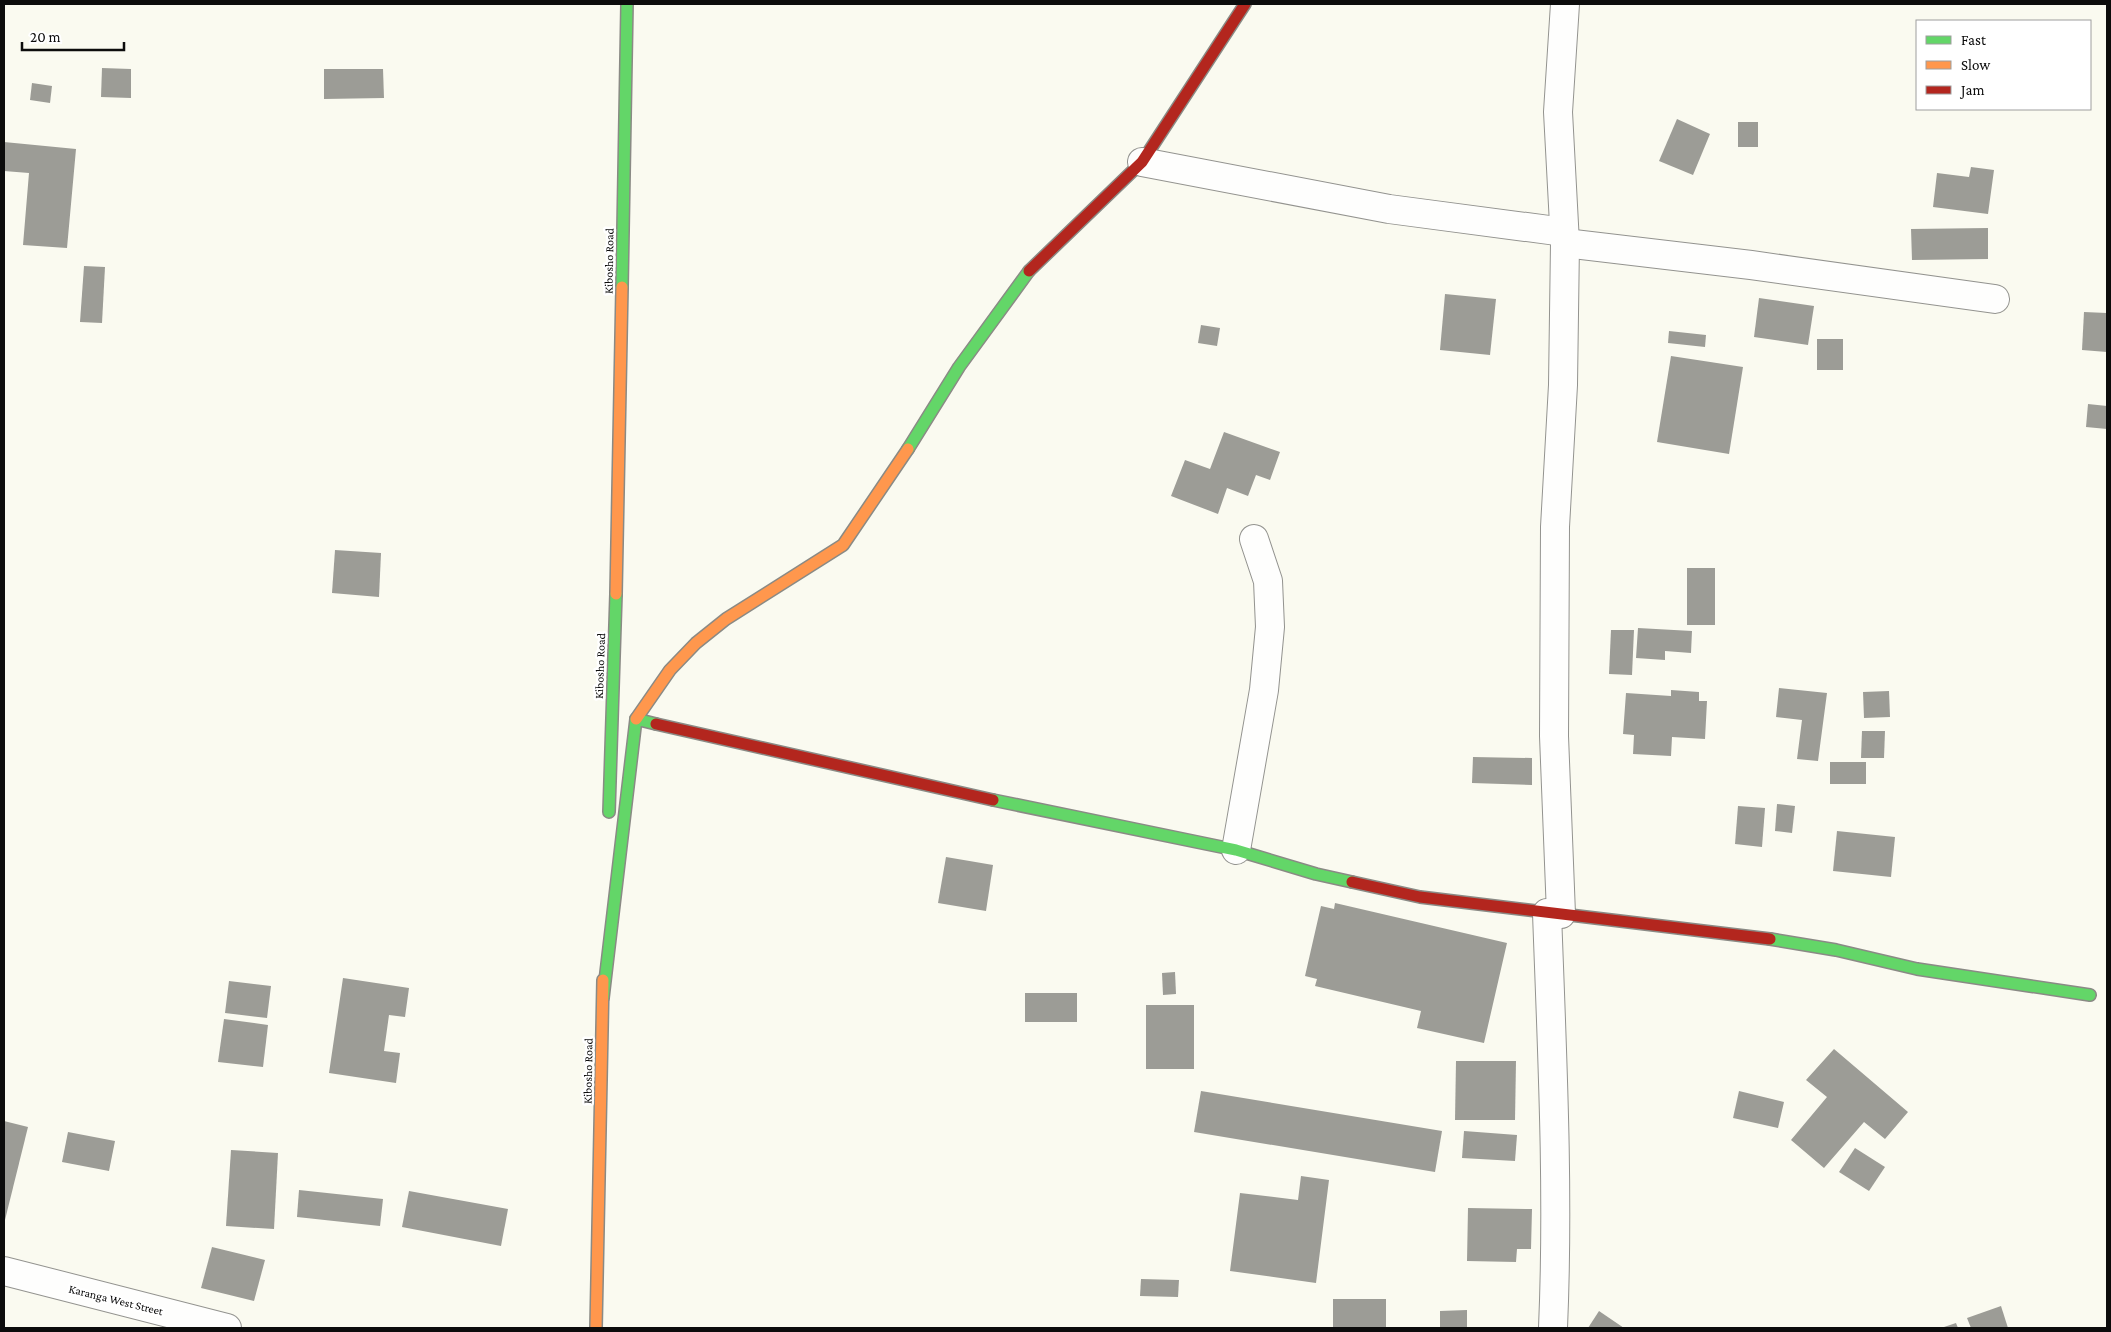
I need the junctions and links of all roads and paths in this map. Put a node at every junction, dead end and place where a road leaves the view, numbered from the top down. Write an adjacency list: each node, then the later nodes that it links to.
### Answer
1 (627, 4): 9 (street, Kibosho Road)
2 (1245, 4): 4 (street)
3 (1564, 4): 5 (street)
4 (1142, 162): 5 (street); 8 (street)
5 (1564, 238): 6 (street); 12 (street)
6 (1995, 299)
7 (1254, 538): 10 (street)
8 (636, 719): 10 (street); 14 (street)
9 (609, 820)
10 (1236, 850): 12 (street)
11 (608, 860): 14 (street, Kibosho Road)
12 (1554, 913): 13 (street); 18 (street)
13 (2090, 995)
14 (603, 998): 17 (street, Kibosho Road)
15 (4, 1271): 16 (street, Karanga West Street)
16 (227, 1328)
17 (596, 1328)
18 (1553, 1328)

